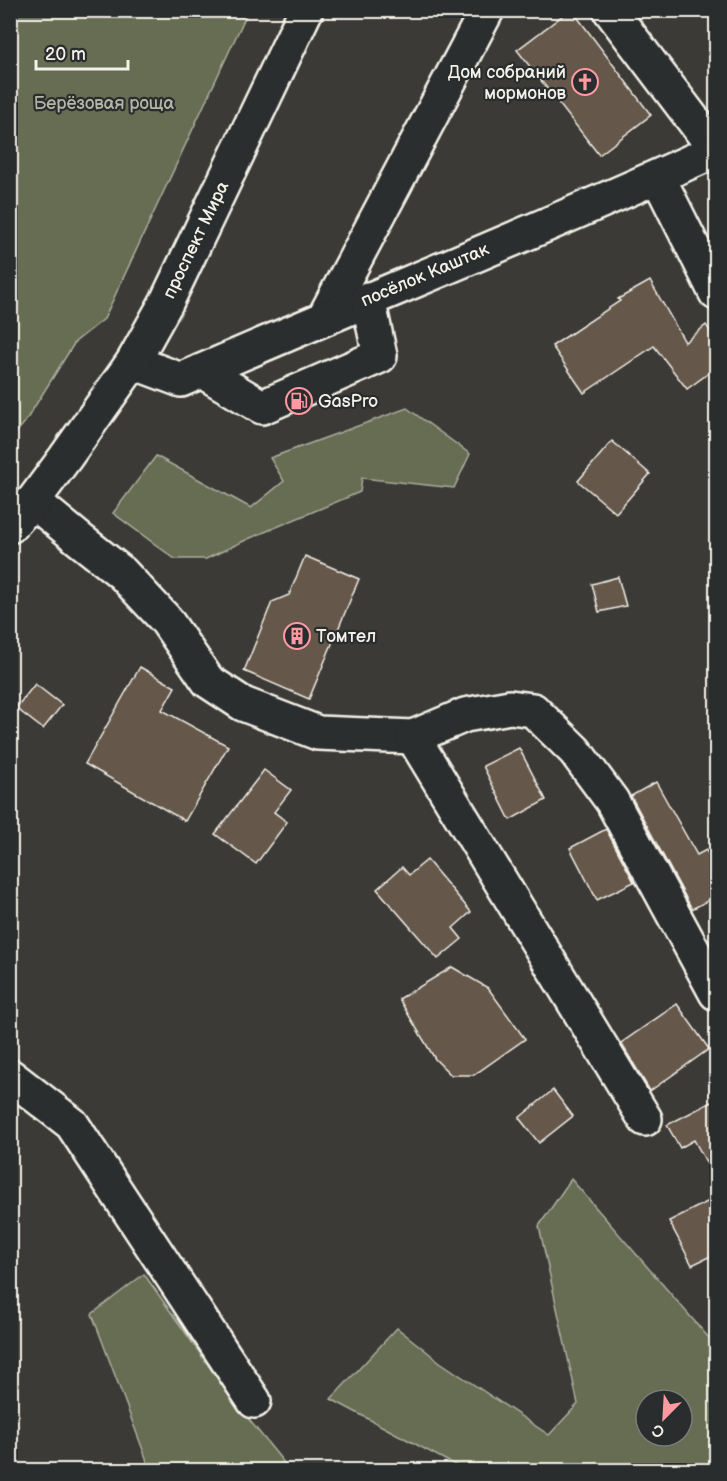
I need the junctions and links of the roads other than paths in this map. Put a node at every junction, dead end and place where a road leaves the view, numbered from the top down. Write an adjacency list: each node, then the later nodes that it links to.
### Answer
1 (306, 10): 9 (street, проспект Мира)
2 (487, 10): 8 (street)
3 (610, 10): 4 (street)
4 (716, 150): 5 (street, посёлок Каштак)
5 (658, 177): 6 (street); 7 (street, посёлок Каштак)
6 (717, 292)
7 (368, 299): 8 (street, посёлок Каштак); 10 (street)
8 (324, 318): 10 (street, посёлок Каштак)
9 (133, 362): 10 (street, посёлок Каштак); 11 (street, проспект Мира)
10 (202, 371)
11 (22, 500): 12 (street, проспект Мира); 13 (street)
12 (10, 526)
13 (413, 737): 14 (street); 16 (street)
14 (717, 993)
15 (10, 1076): 17 (street)
16 (645, 1119)
17 (254, 1401)

